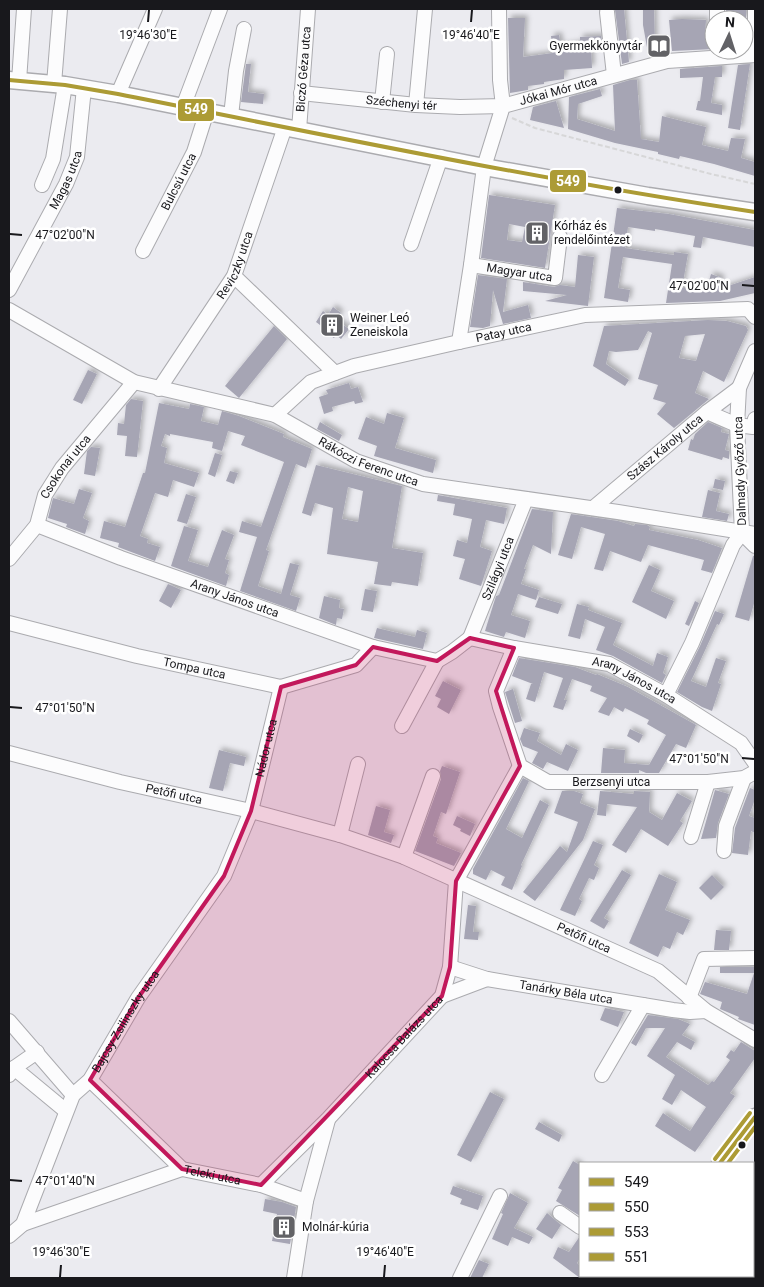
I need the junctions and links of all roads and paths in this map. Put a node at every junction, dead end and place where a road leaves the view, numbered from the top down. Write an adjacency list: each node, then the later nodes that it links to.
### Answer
1 (24, 9): 15 (street)
2 (60, 9): 16 (street)
3 (155, 9): 19 (street)
4 (220, 9): 23 (street)
5 (308, 9): 18 (street, Biczó Géza utca)
6 (425, 9): 21 (street)
7 (499, 9): 22 (street)
8 (754, 9): 13 (street)
9 (607, 12): 14 (street, Jókai Mór utca)
10 (244, 29): 25 (street)
11 (387, 54): 20 (street)
12 (704, 55): 14 (street, Jókai Mór utca)
13 (755, 55)
14 (614, 75): 22 (street, Jókai Mór utca)
15 (14, 80): 16 (main road)
16 (60, 85): 17 (main road); 30 (street)
17 (84, 88): 19 (main road); 37 (street, Magas utca)
18 (301, 93): 20 (street, Széchenyi tér); 26 (street, Biczó Géza utca)
19 (118, 94): 23 (main road)
20 (382, 102): 21 (street, Széchenyi tér)
21 (416, 105): 22 (street, Széchenyi tér)
22 (503, 106): 28 (street, Magyar utca); 29 (path)
23 (183, 107): 24 (main road)
24 (207, 111): 25 (main road); 34 (street, Bulcsú utca)
25 (231, 116): 26 (main road)
26 (292, 128): 27 (main road); 36 (street, Reviczky utca)
27 (441, 157): 28 (main road); 33 (street)
28 (484, 167): 31 (main road); 35 (street, Magyar utca)
29 (755, 184)
30 (42, 185)
31 (755, 212)
32 (560, 237): 35 (street, Magyar utca)
33 (411, 244)
34 (143, 251)
35 (471, 265): 40 (street, Magyar utca)
36 (234, 276): 42 (street); 44 (street, Reviczky utca)
37 (9, 290)
38 (9, 310): 43 (street, Rákóczi Ferenc utca)
39 (751, 313): 40 (street, Patay utca)
40 (459, 342): 42 (street, Patay utca)
41 (755, 351): 45 (street, Dalmady Győző utca)
42 (335, 373): 47 (street, Patay utca)
43 (134, 382): 44 (street, Rákóczi Ferenc utca); 52 (street, Csokonai utca)
44 (159, 388): 47 (street, Rákóczi Ferenc utca)
45 (739, 388): 46 (street, Szász Károly utca); 49 (street, Dalmady Győző utca)
46 (707, 412): 49 (street); 51 (street, Szász Károly utca)
47 (275, 415): 50 (street, Rákóczi Ferenc utca)
48 (755, 419): 49 (street)
49 (737, 425): 53 (street, Dalmady Győző utca)
50 (526, 499): 51 (street, Rákóczi Ferenc utca); 57 (street, Szilágyi utca)
51 (592, 508): 53 (street, Rákóczi Ferenc utca)
52 (37, 525): 55 (street, Csokonai utca); 58 (street, Arany János utca)
53 (749, 533): 54 (street); 62 (street, Dalmady Győző utca)
54 (755, 546)
55 (9, 558)
56 (9, 623): 61 (street, Tompa utca)
57 (470, 638): 59 (street, Arany János utca); 60 (street)
58 (373, 646): 60 (street, Arany János utca); 61 (street, Tompa utca)
59 (514, 648): 62 (street, Arany János utca); 67 (street)
60 (437, 661): 63 (street)
61 (281, 687): 71 (street, Nádor utca)
62 (666, 695): 66 (street, Arany János utca)
63 (402, 726)
64 (9, 753): 71 (street, Petőfi utca)
65 (358, 764): 72 (street)
66 (755, 764)
67 (520, 766): 70 (street, Berzsenyi utca); 76 (street)
68 (749, 775): 70 (street, Berzsenyi utca); 74 (street, Berzsenyi utca)
69 (433, 776): 75 (street)
70 (708, 782): 73 (street)
71 (251, 811): 72 (street, Petőfi utca); 89 (street, Bajcsy-Zsilinszky utca)
72 (340, 835): 75 (street, Petőfi utca)
73 (690, 837)
74 (724, 851)
75 (404, 857): 76 (street, Petőfi utca)
76 (456, 881): 78 (street, Kalocsa Balázs utca); 81 (street, Petőfi utca)
77 (755, 958): 81 (street)
78 (450, 967): 79 (street, Tanárky Béla utca); 80 (street, Kalocsa Balázs utca)
79 (487, 979): 80 (street); 82 (street, Tanárky Béla utca)
80 (442, 996): 93 (street, Kalocsa Balázs utca)
81 (689, 998): 83 (street, Petőfi utca)
82 (643, 1006): 83 (street, Tanárky Béla utca); 88 (street)
83 (706, 1011): 85 (street, Petőfi utca)
84 (9, 1021): 86 (street)
85 (754, 1038)
86 (37, 1052): 87 (street); 90 (street)
87 (11, 1072): 91 (street)
88 (602, 1075)
89 (90, 1080): 90 (street, Bajcsy-Zsilinszky utca); 95 (street, Teleki utca)
90 (73, 1095): 91 (street, Bajcsy-Zsilinszky utca)
91 (66, 1111): 100 (street, Bajcsy-Zsilinszky utca)
92 (755, 1117): 94 (main road)
93 (328, 1119): 96 (street, Kalocsa Balázs utca); 98 (street, Kalocsa Balázs utca)
94 (721, 1162)
95 (182, 1169): 96 (street, Teleki utca); 100 (street)
96 (261, 1185): 98 (street, Teleki utca)
97 (500, 1196): 104 (street)
98 (306, 1202): 103 (street, Kalocsa Balázs utca)
99 (560, 1213): 101 (street)
100 (23, 1224): 102 (street, Bajcsy-Zsilinszky utca)
101 (579, 1226)
102 (9, 1236)
103 (294, 1278)
104 (460, 1278)

